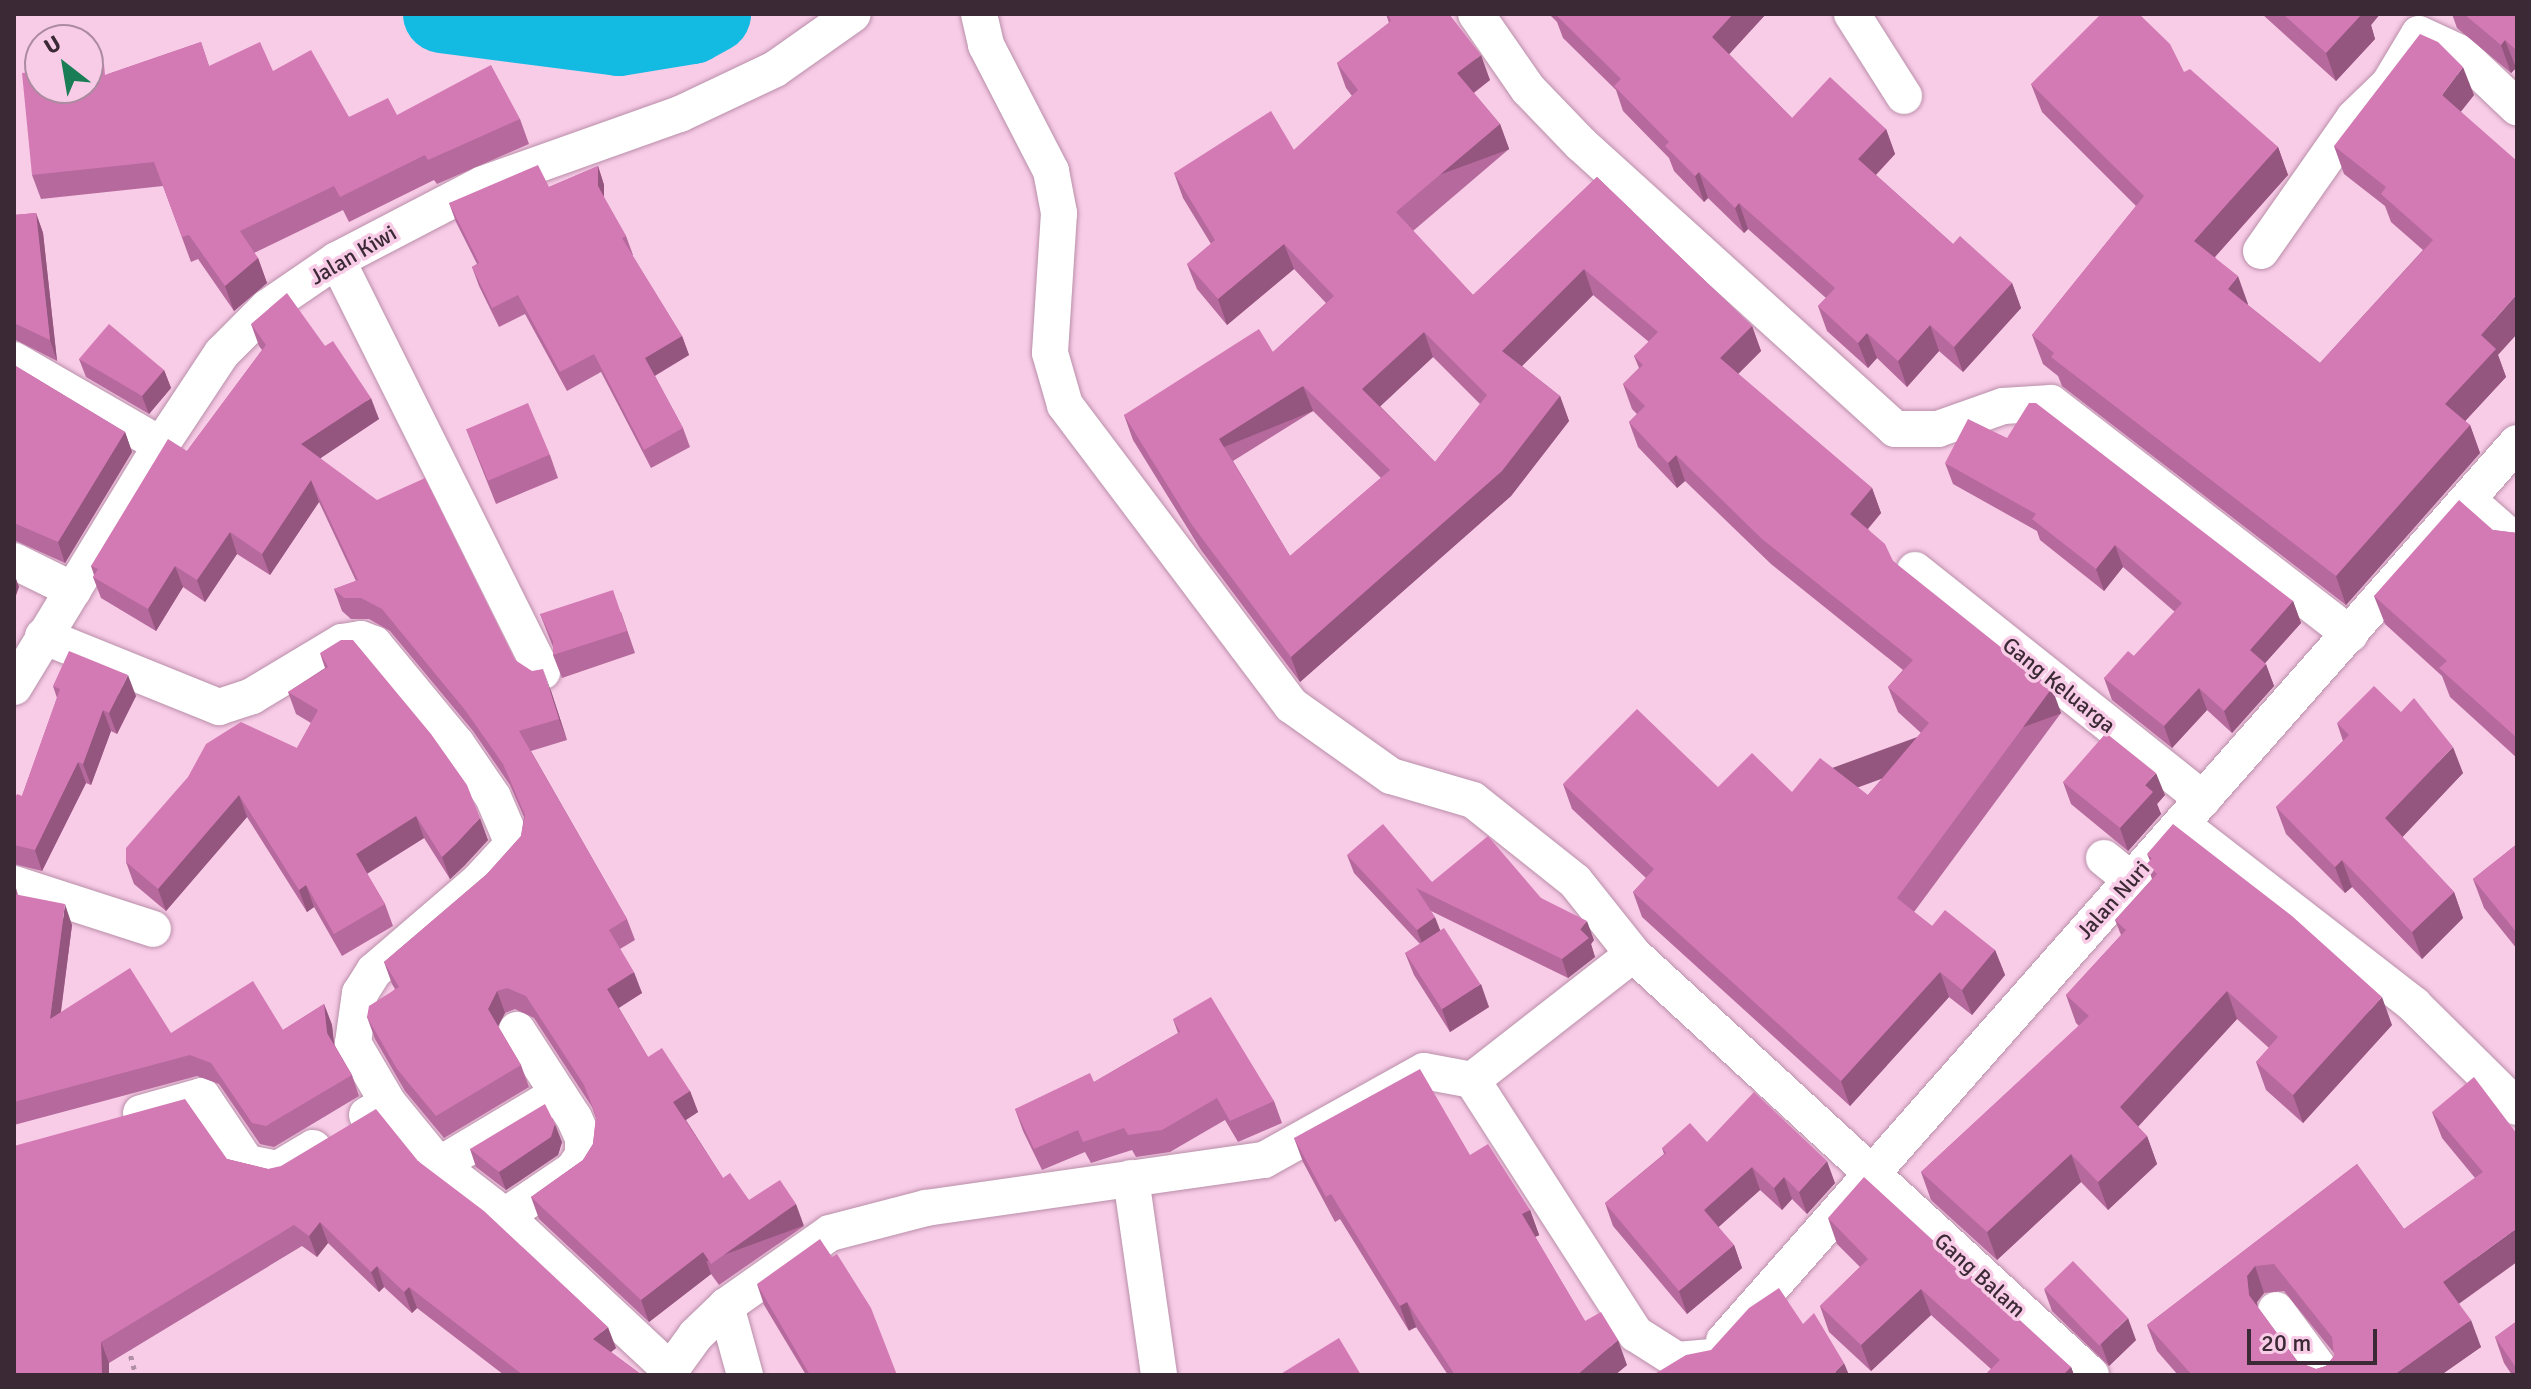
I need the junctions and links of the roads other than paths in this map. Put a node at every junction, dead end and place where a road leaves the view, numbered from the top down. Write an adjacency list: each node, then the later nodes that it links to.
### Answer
1 (853, 14): 8 (street, Jalan Kiwi)
2 (979, 14): 24 (street, Gang Balam)
3 (1476, 14): 17 (street)
4 (1852, 14): 5 (street)
5 (1904, 96)
6 (2517, 107): 7 (street)
7 (2261, 251)
8 (337, 260): 11 (street, Jalan Kiwi); 19 (street)
9 (14, 360): 11 (street)
10 (2517, 443): 12 (street, Jalan Nuri)
11 (161, 445): 16 (street, Jalan Kiwi)
12 (2468, 500): 13 (street); 17 (street, Jalan Nuri)
13 (2517, 543)
14 (14, 561): 16 (street)
15 (1915, 570): 21 (street, Gang Keluarga)
16 (73, 590): 18 (street, Jalan Kiwi)
17 (2350, 634): 21 (street, Jalan Nuri)
18 (43, 636): 20 (street, Jalan Kiwi); 28 (street)
19 (542, 672)
20 (14, 687)
21 (2192, 812): 29 (street, Gang Keluarga); 32 (street, Jalan Nuri)
22 (14, 884): 23 (street)
23 (153, 929)
24 (1633, 954): 26 (street); 32 (street, Gang Balam)
25 (517, 1030): 27 (street)
26 (1472, 1080): 33 (street); 37 (street)
27 (556, 1095): 31 (street); 34 (street)
28 (388, 1103): 30 (street); 31 (street)
29 (2517, 1107)
30 (101, 1124)
31 (439, 1165): 34 (street)
32 (1870, 1175): 37 (street, Jalan Nuri); 42 (street, Gang Balam)
33 (1131, 1178): 35 (street); 41 (street)
34 (505, 1216): 38 (street)
35 (726, 1306): 38 (street); 40 (street)
36 (2276, 1310): 39 (street)
37 (1714, 1366)
38 (668, 1373)
39 (2320, 1373)
40 (745, 1375)
41 (1159, 1375)
42 (2091, 1375)

